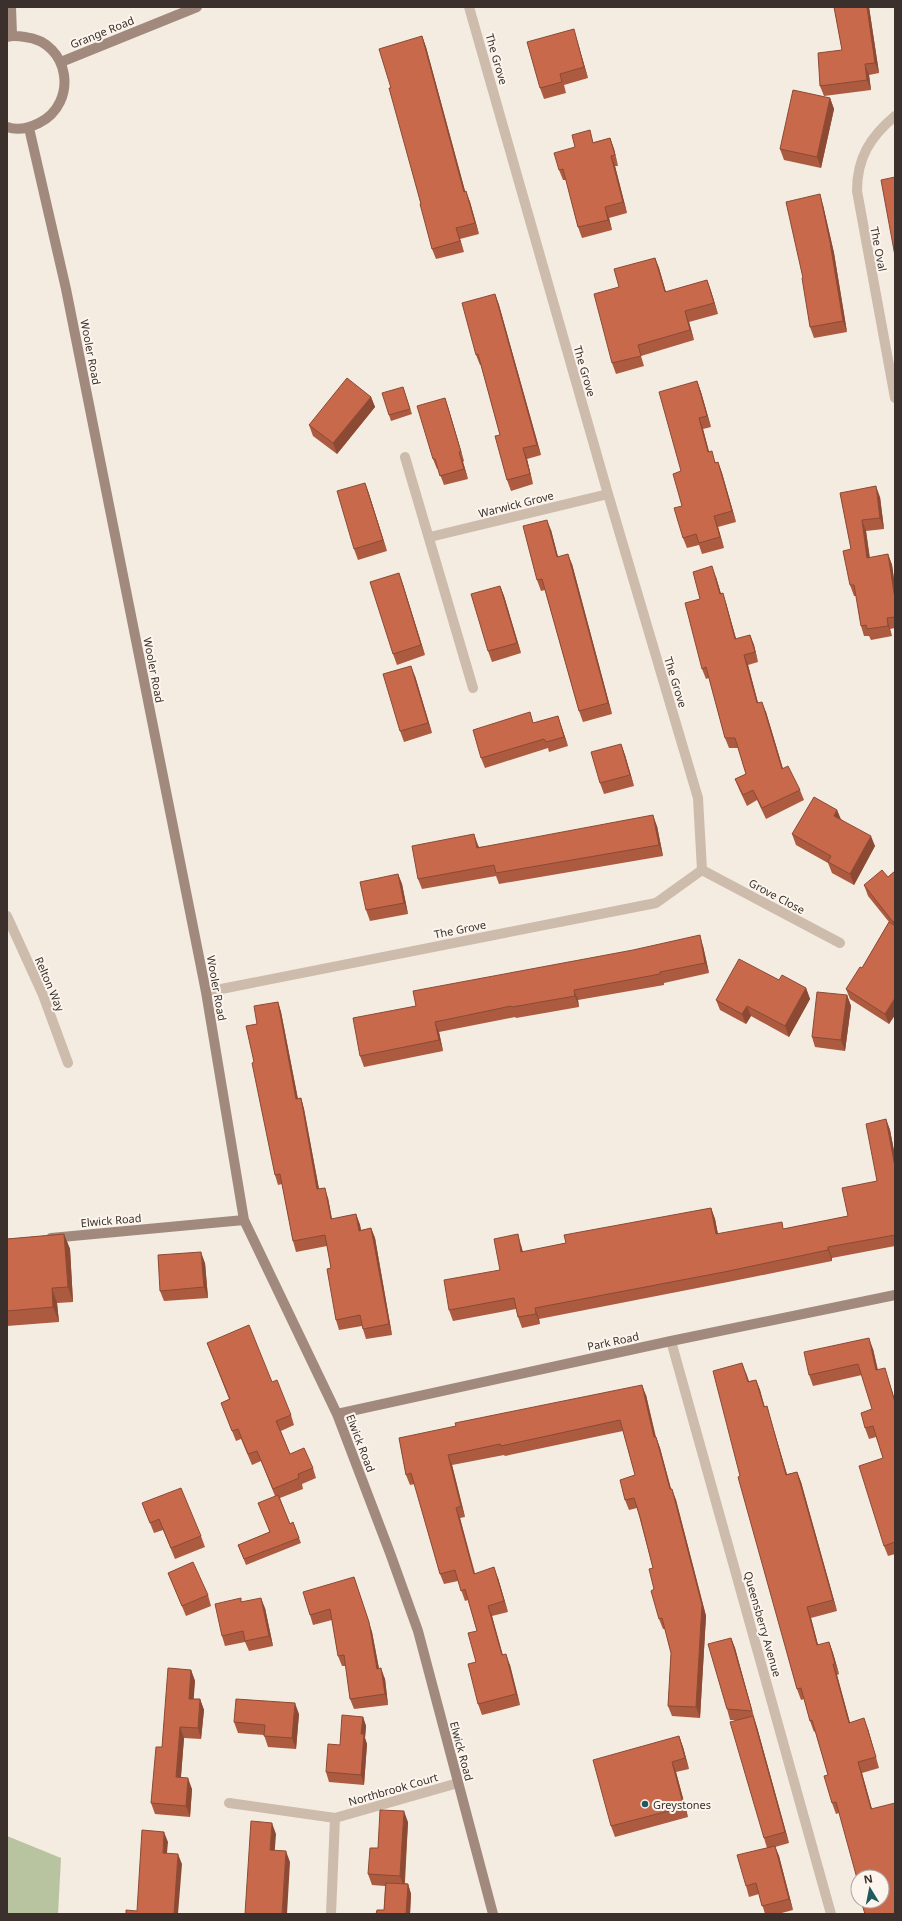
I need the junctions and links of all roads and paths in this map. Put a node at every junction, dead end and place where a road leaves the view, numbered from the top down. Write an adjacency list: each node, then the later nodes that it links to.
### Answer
1 (11, 7): 4 (street)
2 (197, 7): 5 (street, Grange Road)
3 (469, 7): 11 (street, The Grove)
4 (10, 36): 5 (street)
5 (61, 62): 8 (street)
6 (895, 116): 9 (street, The Oval)
7 (7, 127): 8 (street)
8 (29, 128): 17 (street, Wooler Road)
9 (895, 398)
10 (406, 457): 12 (street)
11 (608, 494): 12 (street, Warwick Grove); 14 (street, The Grove)
12 (430, 538): 13 (street)
13 (473, 688)
14 (702, 870): 16 (street, Grove Close); 17 (street, The Grove)
15 (7, 916): 18 (street, Relton Way)
16 (840, 943)
17 (206, 992): 19 (street, Wooler Road)
18 (68, 1063)
19 (244, 1220): 20 (street, Elwick Road); 23 (street, Elwick Road)
20 (39, 1239)
21 (895, 1295): 22 (street, Park Road)
22 (671, 1341): 23 (street, Park Road); 29 (street, Queensberry Avenue)
23 (337, 1414): 24 (street, Elwick Road)
24 (458, 1783): 26 (street, Northbrook Court); 28 (street, Elwick Road)
25 (229, 1803): 26 (street, Northbrook Court)
26 (335, 1818): 27 (street)
27 (331, 1914)
28 (493, 1914)
29 (831, 1914)

